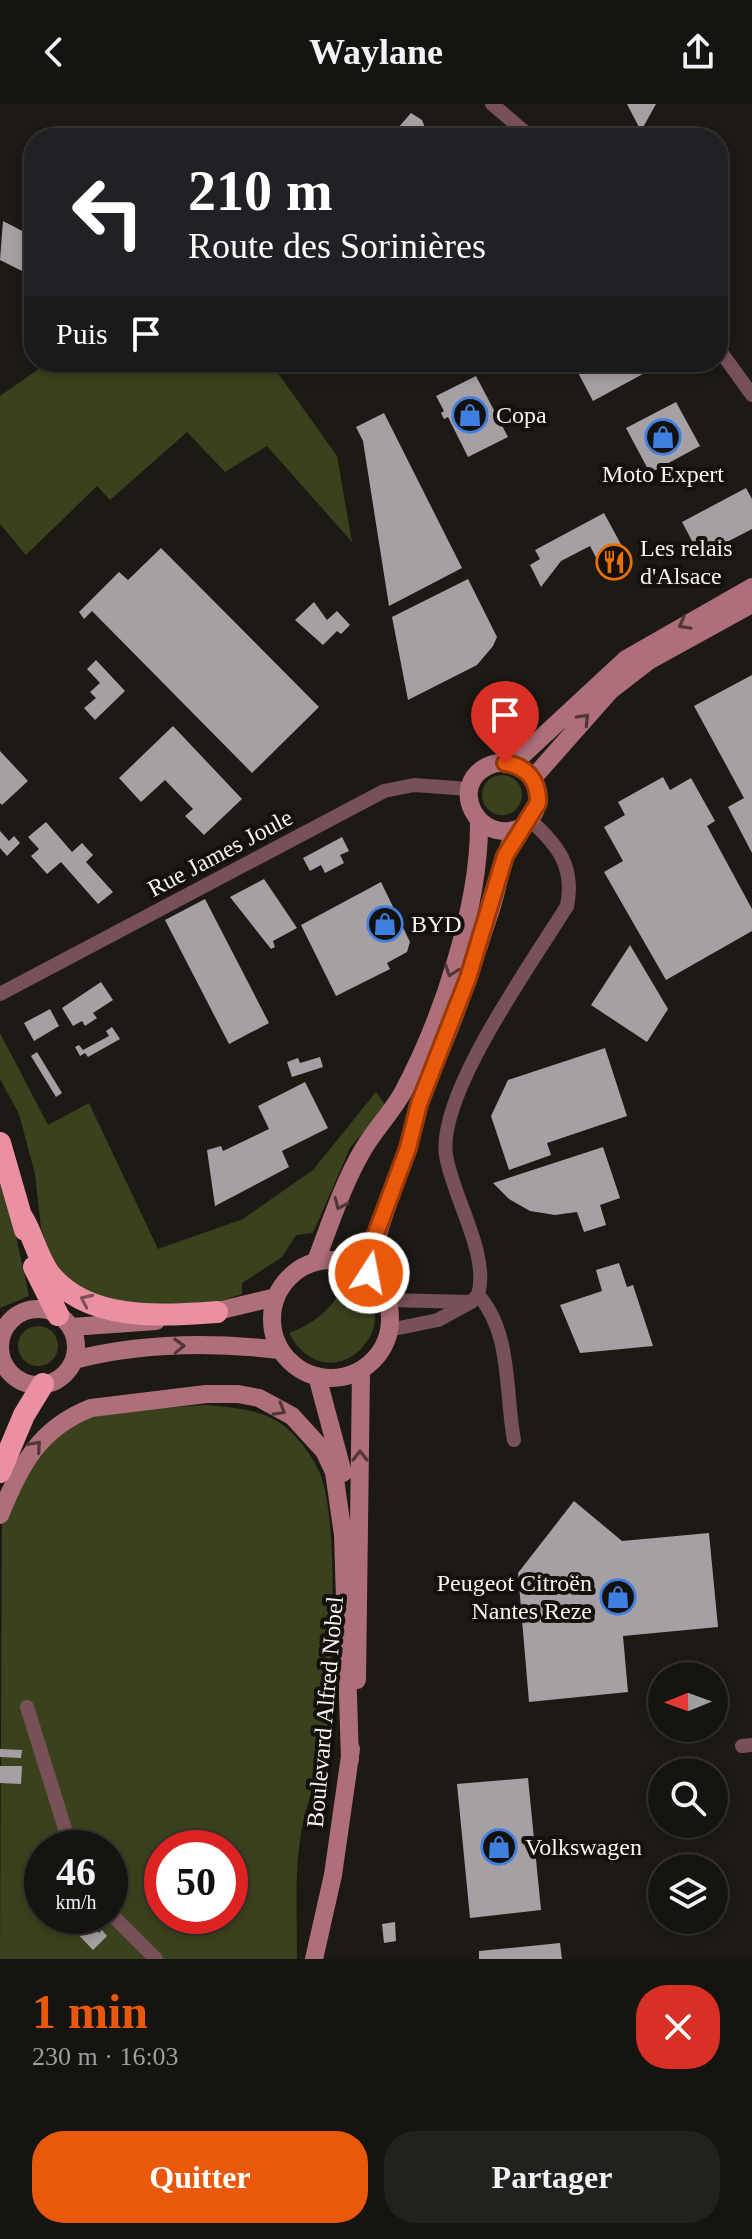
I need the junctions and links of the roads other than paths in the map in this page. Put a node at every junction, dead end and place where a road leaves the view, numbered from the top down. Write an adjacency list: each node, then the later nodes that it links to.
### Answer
1 (492, 104): 2 (street)
2 (520, 128)
3 (728, 362): 4 (street)
4 (752, 395)
5 (752, 587): 7 (main road, one-way to 7)
6 (752, 604): 8 (main road, one-way to 6)
7 (513, 764): 8 (main road); 9 (main road)
8 (533, 778): 11 (main road)
9 (470, 789): 10 (main road); 12 (street, Rue James Joule)
10 (479, 822): 11 (main road); 15 (main road, one-way to 15)
11 (525, 824): 16 (main road); 18 (street)
12 (0, 994)
13 (0, 1143): 14 (highway)
14 (22, 1217): 20 (highway, one-way to 14); 21 (highway)
15 (316, 1261): 16 (main road); 17 (main road)
16 (369, 1273): 19 (main road)
17 (276, 1297): 20 (main road); 24 (main road)
18 (475, 1299): 19 (street); 22 (street); 30 (street)
19 (387, 1300): 22 (main road)
20 (217, 1312): 21 (main road)
21 (64, 1321): 23 (main road); 25 (main road)
22 (389, 1330): 27 (main road)
23 (2, 1331): 26 (main road)
24 (280, 1350): 25 (main road, one-way to 24); 28 (main road)
25 (74, 1360): 29 (main road)
26 (5, 1370): 29 (main road)
27 (361, 1371): 28 (main road); 35 (main road, Boulevard Alfred Nobel, one-way to 27)
28 (317, 1376): 33 (main road, Boulevard Alfred Nobel)
29 (43, 1384): 31 (highway)
30 (514, 1440)
31 (0, 1472)
32 (0, 1515): 33 (main road, one-way to 33)
33 (347, 1687): 35 (main road)
34 (27, 1707): 36 (street)
35 (350, 1760): 39 (main road, Boulevard Alfred Nobel)
36 (65, 1830)
37 (128, 1931): 38 (street)
38 (156, 1959)
39 (314, 1959)

